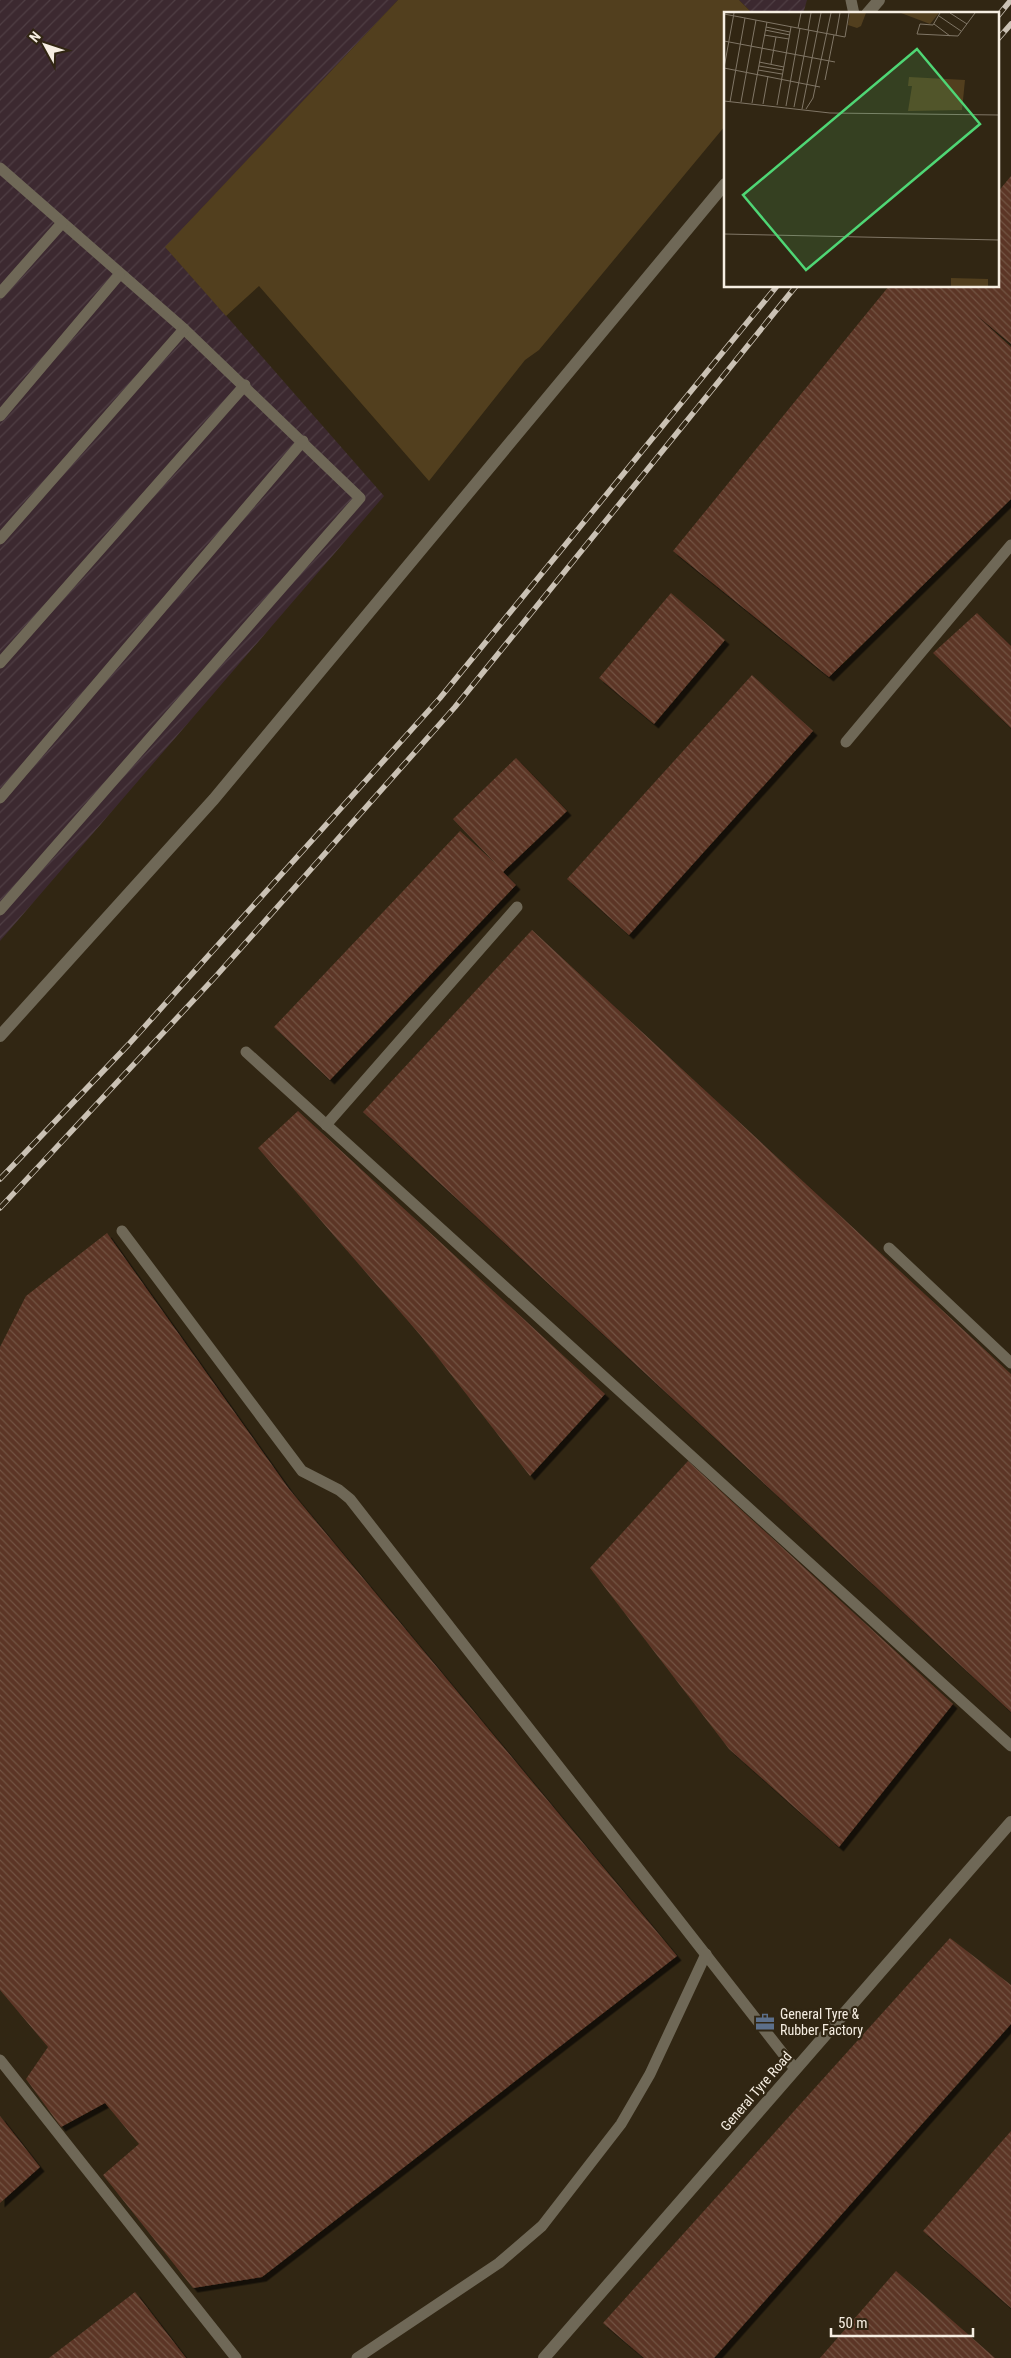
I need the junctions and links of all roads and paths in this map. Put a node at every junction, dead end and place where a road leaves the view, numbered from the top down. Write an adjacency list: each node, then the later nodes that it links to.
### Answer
1 (879, 0): 2 (street)
2 (868, 12)
3 (0, 168): 5 (lane)
4 (724, 185): 19 (street)
5 (62, 223): 6 (lane); 7 (lane)
6 (120, 275): 8 (lane); 10 (lane)
7 (0, 293)
8 (184, 330): 9 (lane); 12 (lane)
9 (245, 385): 11 (lane); 14 (lane)
10 (0, 416)
11 (303, 441): 16 (lane); 18 (lane)
12 (0, 539)
13 (1011, 546): 15 (lane)
14 (0, 663)
15 (846, 742)
16 (0, 798)
17 (517, 907): 21 (lane)
18 (0, 910)
19 (0, 1036)
20 (246, 1052): 21 (lane)
21 (326, 1125): 25 (lane)
22 (122, 1231): 27 (lane)
23 (889, 1248): 24 (lane)
24 (1011, 1363)
25 (1011, 1746)
26 (1011, 1822): 29 (street, General Tyre Road)
27 (706, 1954): 29 (lane); 31 (lane)
28 (0, 2060): 30 (lane)
29 (795, 2069): 32 (street, General Tyre Road)
30 (236, 2358)
31 (358, 2358)
32 (544, 2358)

